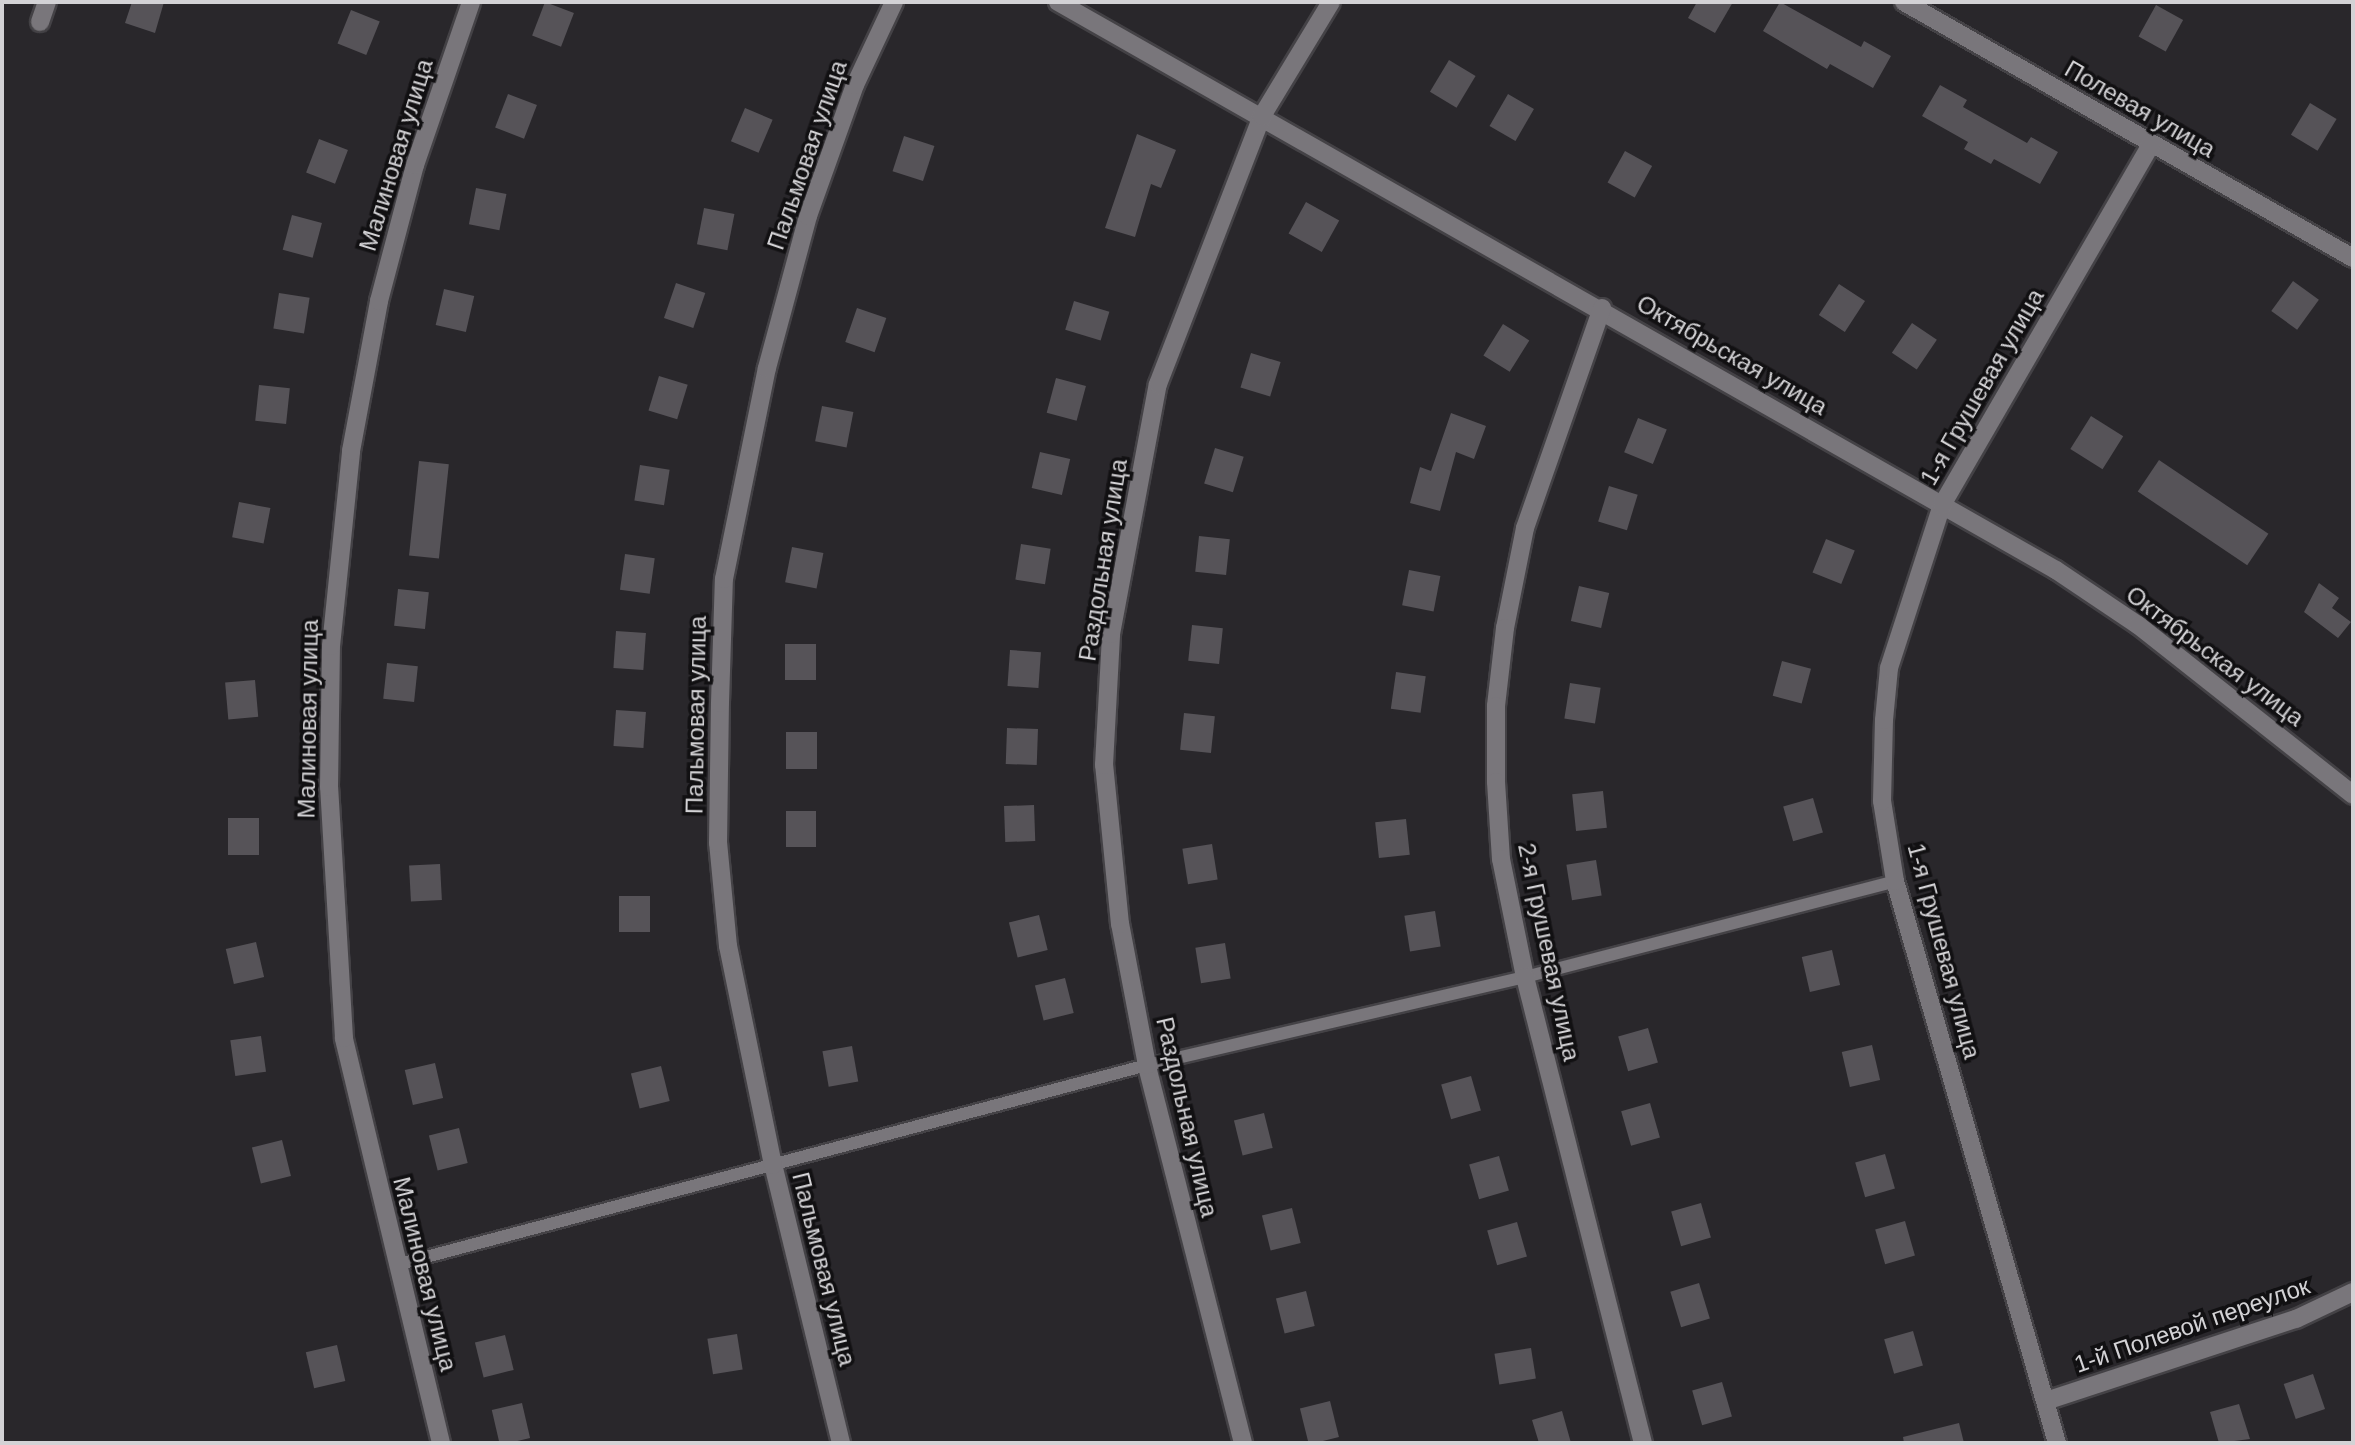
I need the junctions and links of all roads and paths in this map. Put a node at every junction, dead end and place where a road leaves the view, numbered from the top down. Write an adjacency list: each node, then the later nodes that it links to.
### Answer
1 (47, 2): 7 (street)
2 (471, 2): 18 (street, Малиновая улица)
3 (894, 2): 17 (street, Пальмовая улица)
4 (1058, 2): 8 (street, Октябрьская улица)
5 (1331, 2): 8 (street, Раздольная улица)
6 (1904, 2): 9 (street, Полевая улица)
7 (40, 22)
8 (1262, 116): 11 (street, Октябрьская улица); 16 (street, Раздольная улица)
9 (2151, 144): 10 (street, Полевая улица); 12 (street, 1-я Грушевая улица)
10 (2353, 258)
11 (1602, 308): 12 (street, Октябрьская улица); 15 (street, 2-я Грушевая улица)
12 (1942, 505): 13 (street, Октябрьская улица); 14 (street, 1-я Грушевая улица)
13 (2353, 795)
14 (1895, 881): 15 (lane); 20 (street, 1-я Грушевая улица)
15 (1525, 977): 16 (lane); 24 (street, 2-я Грушевая улица)
16 (1147, 1065): 17 (lane); 23 (street, Раздольная улица)
17 (773, 1165): 18 (lane); 22 (street, Пальмовая улица)
18 (396, 1265): 21 (street, Малиновая улица)
19 (2353, 1292): 20 (street, 1-й Полевой переулок)
20 (2046, 1401): 25 (street, 1-я Грушевая улица)
21 (441, 1443)
22 (841, 1443)
23 (1243, 1443)
24 (1643, 1443)
25 (2057, 1443)

